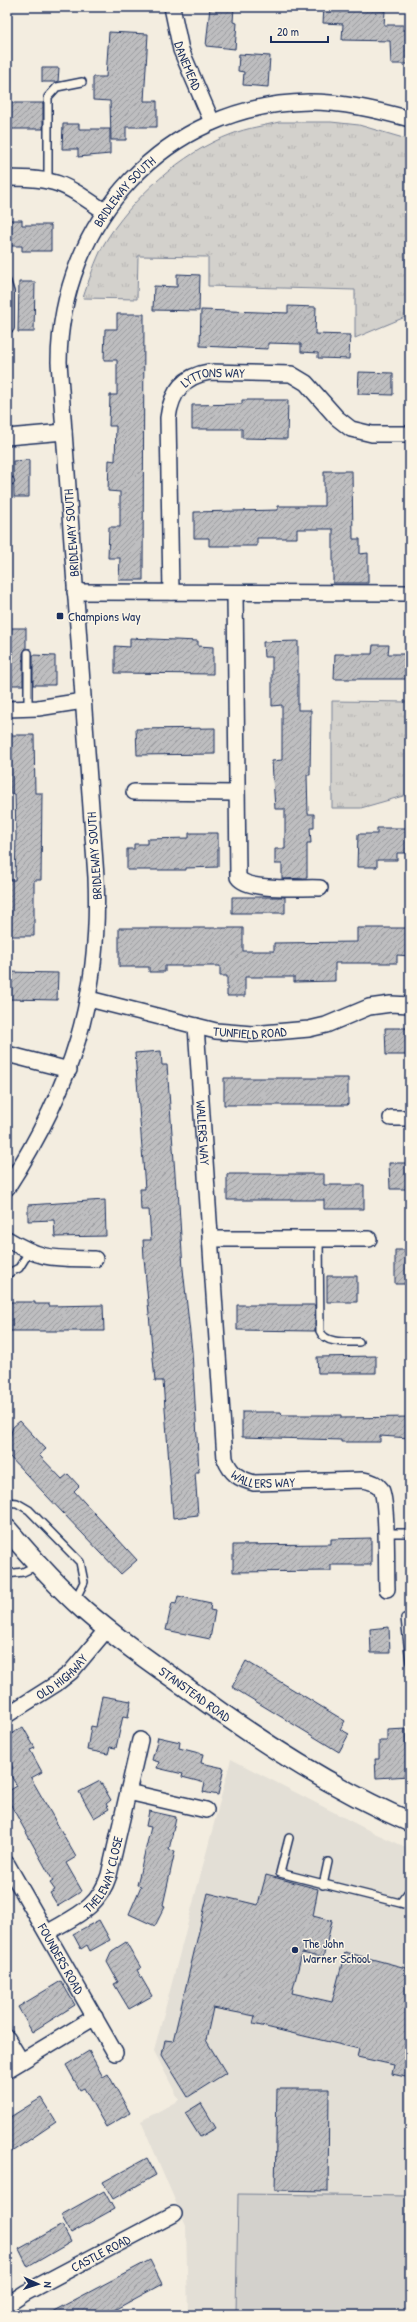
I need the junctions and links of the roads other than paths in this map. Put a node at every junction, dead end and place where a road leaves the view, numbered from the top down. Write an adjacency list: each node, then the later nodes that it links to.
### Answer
1 (172, 7): 4 (street, DANEMEAD)
2 (82, 82): 6 (lane)
3 (410, 119): 4 (street, BRIDLEWAY SOUTH)
4 (212, 122): 7 (street, BRIDLEWAY SOUTH)
5 (7, 178): 6 (street)
6 (48, 179): 7 (street)
7 (104, 211): 10 (street, BRIDLEWAY SOUTH)
8 (7, 282): 9 (lane)
9 (10, 328)
10 (64, 432): 12 (street); 13 (street, BRIDLEWAY SOUTH)
11 (410, 434): 14 (street, LYTTONS WAY)
12 (7, 437)
13 (75, 592): 14 (street); 18 (street, BRIDLEWAY SOUTH)
14 (171, 592): 15 (street)
15 (235, 593): 16 (street); 22 (street)
16 (410, 593)
17 (28, 653): 19 (lane)
18 (83, 701): 19 (street); 24 (street, BRIDLEWAY SOUTH)
19 (28, 708): 20 (street)
20 (7, 709)
21 (134, 792): 22 (street)
22 (236, 793): 23 (street)
23 (320, 888)
24 (89, 998): 26 (street, TUNFIELD ROAD); 28 (street, BRIDLEWAY SOUTH)
25 (410, 1005): 26 (street, TUNFIELD ROAD)
26 (196, 1026): 33 (street, WALLERS WAY)
27 (7, 1054): 28 (street)
28 (69, 1070): 31 (street, BRIDLEWAY SOUTH)
29 (391, 1118): 30 (street)
30 (410, 1118)
31 (7, 1188)
32 (7, 1239): 36 (street)
33 (210, 1239): 34 (street); 42 (street, WALLERS WAY)
34 (320, 1239): 35 (street); 39 (lane)
35 (369, 1239)
36 (29, 1252): 37 (street); 38 (lane)
37 (95, 1259)
38 (7, 1274)
39 (359, 1342)
40 (7, 1502): 47 (lane)
41 (7, 1529): 44 (street, STANSTEAD ROAD)
42 (385, 1533): 43 (lane); 46 (street, WALLERS WAY)
43 (410, 1533)
44 (38, 1565): 45 (lane); 47 (street, STANSTEAD ROAD)
45 (7, 1574)
46 (387, 1589)
47 (75, 1601): 49 (street, STANSTEAD ROAD)
48 (406, 1618): 50 (lane)
49 (107, 1629): 51 (street, OLD HIGHWAY); 55 (street, STANSTEAD ROAD)
50 (410, 1662)
51 (7, 1715)
52 (140, 1740): 53 (street, THELEWAY CLOSE)
53 (128, 1792): 54 (street); 63 (street, THELEWAY CLOSE)
54 (206, 1810)
55 (410, 1822)
56 (289, 1838): 59 (lane)
57 (328, 1862): 59 (lane)
58 (7, 1864): 63 (street, FOUNDERS ROAD)
59 (323, 1885): 61 (lane)
60 (410, 1890): 61 (lane)
61 (400, 1903): 62 (lane)
62 (410, 1906)
63 (47, 1933): 64 (street, FOUNDERS ROAD)
64 (95, 2017): 66 (street, FOUNDERS ROAD); 67 (street)
65 (7, 2038): 67 (street)
66 (116, 2053)
67 (21, 2061): 68 (street)
68 (7, 2070)
69 (174, 2214): 70 (street, CASTLE ROAD)
70 (7, 2305)

